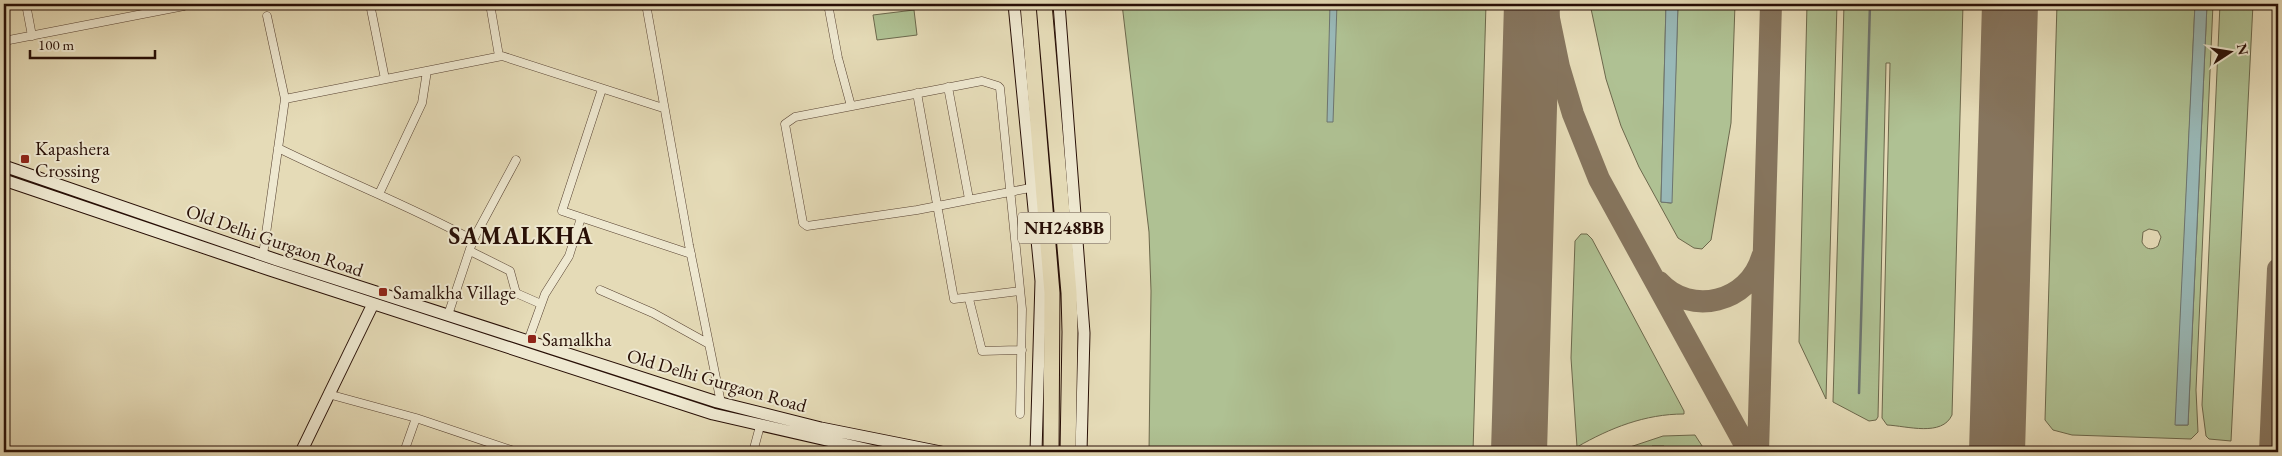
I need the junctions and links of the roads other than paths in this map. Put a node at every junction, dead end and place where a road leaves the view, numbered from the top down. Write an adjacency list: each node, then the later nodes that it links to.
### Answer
1 (26, 4): 12 (street)
2 (370, 4): 16 (street)
3 (490, 4): 14 (street)
4 (646, 4): 22 (street)
5 (828, 4): 21 (street)
6 (1014, 4): 28 (main road)
7 (1028, 4): 28 (highway, NH248BB)
8 (1044, 4): 27 (highway, NH248BB)
9 (1058, 4): 64 (main road)
10 (184, 6): 12 (street)
11 (267, 16): 20 (street)
12 (32, 36): 13 (street)
13 (4, 41)
14 (499, 56): 15 (street); 18 (street)
15 (426, 71): 16 (street); 30 (street)
16 (385, 79): 20 (street)
17 (948, 87): 19 (street); 29 (street); 31 (street)
18 (602, 89): 22 (street); 35 (street)
19 (916, 93): 21 (street); 33 (street)
20 (285, 99): 23 (street)
21 (851, 106): 33 (street)
22 (663, 108): 38 (street)
23 (278, 148): 30 (street); 39 (street)
24 (516, 160): 36 (street)
25 (4, 166): 32 (main road, Old Delhi Gurgaon Road)
26 (4, 180): 34 (main road, Old Delhi Gurgaon Road)
27 (1060, 184): 28 (street); 63 (highway, NH248BB)
28 (1038, 187): 29 (street); 61 (main road); 62 (highway, NH248BB)
29 (1010, 191): 31 (street); 41 (street)
30 (379, 194): 36 (street)
31 (969, 200): 33 (street)
32 (118, 205): 34 (main road); 39 (main road, Old Delhi Gurgaon Road)
33 (938, 206): 42 (street)
34 (114, 217): 43 (main road, Old Delhi Gurgaon Road)
35 (581, 218): 38 (street); 44 (street)
36 (473, 240): 37 (street)
37 (470, 251): 44 (street); 45 (street)
38 (691, 254): 47 (street)
39 (264, 255): 45 (main road, Old Delhi Gurgaon Road)
40 (600, 290): 47 (street)
41 (1020, 291): 42 (street); 48 (street)
42 (969, 299): 48 (street)
43 (373, 304): 49 (main road); 51 (main road, Old Delhi Gurgaon Road)
44 (541, 304): 46 (street)
45 (448, 315): 46 (main road, Old Delhi Gurgaon Road)
46 (528, 341): 50 (main road, Old Delhi Gurgaon Road)
47 (709, 344): 50 (street)
48 (1022, 350): 52 (street)
49 (328, 394): 53 (street); 55 (main road)
50 (718, 403): 51 (main road); 60 (main road, Old Delhi Gurgaon Road)
51 (713, 414): 54 (main road, Old Delhi Gurgaon Road)
52 (1020, 414)
53 (416, 418): 56 (street); 57 (street)
54 (760, 426): 58 (street); 59 (main road, Old Delhi Gurgaon Road)
55 (301, 452)
56 (404, 452)
57 (517, 452)
58 (753, 452)
59 (879, 452)
60 (941, 452)
61 (1036, 452)
62 (1050, 452)
63 (1068, 452)
64 (1081, 452)

